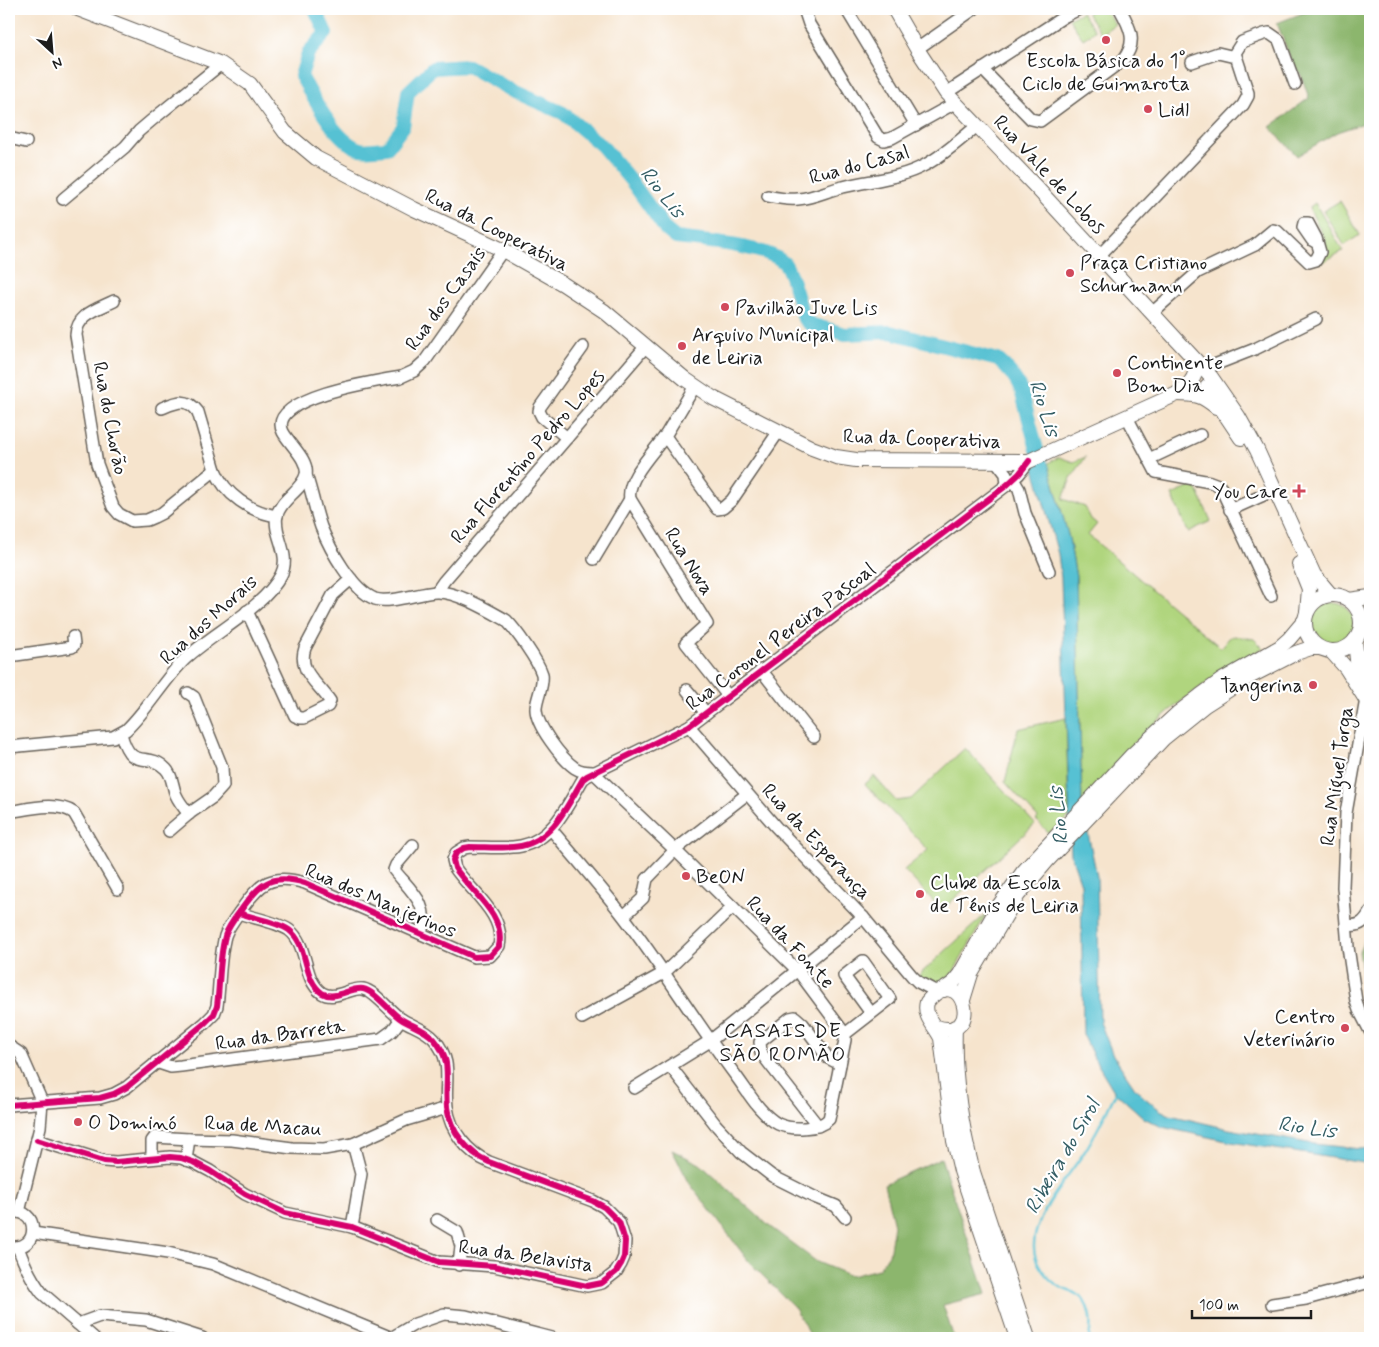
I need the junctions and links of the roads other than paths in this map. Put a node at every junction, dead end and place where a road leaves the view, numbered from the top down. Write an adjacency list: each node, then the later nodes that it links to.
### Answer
1 (78, 9): 14 (main road, Rua da Cooperativa)
2 (808, 9): 18 (street)
3 (846, 9): 18 (street)
4 (894, 9): 11 (main road, Rua Vale de Lobos)
5 (951, 9): 10 (street)
6 (974, 9): 10 (street)
7 (1078, 9): 9 (street)
8 (1120, 9): 15 (street)
9 (1064, 12): 15 (street)
10 (958, 20): 11 (street)
11 (917, 49): 17 (main road, Rua Vale de Lobos)
12 (1235, 57): 13 (street); 16 (street); 26 (street)
13 (1192, 62)
14 (221, 64): 23 (street); 25 (main road, Rua da Cooperativa)
15 (982, 69): 17 (street)
16 (1295, 84)
17 (951, 98): 18 (street); 19 (main road, Rua Vale de Lobos)
18 (916, 125)
19 (977, 126): 22 (street, Rua do Casal); 26 (main road, Rua Vale de Lobos)
20 (9, 138): 21 (street)
21 (26, 142)
22 (768, 196)
23 (63, 199)
24 (1317, 243): 28 (street)
25 (503, 250): 30 (main road, Rua da Cooperativa); 48 (street, Rua dos Casais)
26 (1100, 255): 28 (main road, Rua Vale de Lobos)
27 (114, 301): 47 (street, Rua do Chorão)
28 (1153, 312): 32 (main road, Rua Vale de Lobos)
29 (1316, 320): 32 (street)
30 (646, 346): 34 (main road, Rua da Cooperativa); 43 (street, Rua Florentino Pedro Lopes)
31 (583, 347): 43 (street)
32 (1197, 363): 33 (main road, Rua Vale de Lobos); 35 (main road); 36 (main road, Rua Vale de Lobos)
33 (1206, 385): 35 (main road); 36 (main road, Rua Vale de Lobos); 38 (main road, Rua Vale de Lobos)
34 (695, 386): 40 (main road, Rua da Cooperativa); 42 (street)
35 (1182, 390): 38 (main road); 39 (main road)
36 (1225, 397): 58 (main road, Rua Vale de Lobos)
37 (162, 408): 47 (street)
38 (1224, 413): 50 (main road, Rua Vale de Lobos)
39 (1130, 422): 44 (street); 46 (main road)
40 (778, 431): 42 (street); 45 (main road, Rua da Cooperativa)
41 (1200, 435): 44 (street)
42 (665, 436): 51 (street)
43 (567, 438): 57 (street, Rua Florentino Pedro Lopes)
44 (1149, 459): 52 (street)
45 (996, 461): 46 (main road, Rua da Cooperativa); 49 (street)
46 (1029, 461): 49 (street, Rua Coronel Pereira Pascoal)
47 (214, 470): 53 (street)
48 (306, 475): 53 (street); 56 (street, Rua da Fonte)
49 (1010, 482): 55 (street); 69 (street, Rua Coronel Pereira Pascoal)
50 (1268, 493): 52 (street); 63 (main road, Rua Vale de Lobos)
51 (630, 499): 54 (street); 72 (street, Rua Nova)
52 (1230, 510): 59 (street)
53 (277, 516): 62 (street, Rua dos Morais)
54 (594, 559)
55 (1049, 571)
56 (351, 579): 57 (street, Rua da Fonte); 62 (street)
57 (437, 591): 79 (street, Rua da Fonte)
58 (1332, 595): 61 (main road); 63 (main road)
59 (1271, 596)
60 (1370, 597): 61 (main road)
61 (1349, 600): 64 (main road)
62 (247, 611): 76 (street, Rua dos Morais)
63 (1306, 616): 67 (main road); 80 (main road)
64 (1366, 622): 66 (main road)
65 (73, 637): 68 (street)
66 (1355, 640): 67 (main road); 73 (main road)
67 (1325, 650): 73 (main road); 80 (main road)
68 (9, 656)
69 (761, 670): 72 (street, Rua Coronel Pereira Pascoal); 77 (street)
70 (687, 690): 74 (street)
71 (188, 693): 83 (street)
72 (728, 696): 74 (street, Rua Coronel Pereira Pascoal)
73 (1369, 696): 95 (street, Rua Miguel Torga)
74 (706, 713): 75 (street, Rua Coronel Pereira Pascoal)
75 (689, 726): 79 (street, Rua Coronel Pereira Pascoal); 81 (street, Rua da Esperança)
76 (121, 734): 78 (street); 83 (street)
77 (814, 737)
78 (9, 747)
79 (593, 772): 84 (street, Rua Coronel Pereira Pascoal); 88 (street, Rua da Fonte)
80 (1107, 790): 86 (main road)
81 (747, 794): 88 (street); 94 (street, Rua da Esperança)
82 (9, 812): 89 (street)
83 (189, 814): 85 (street)
84 (551, 829): 93 (street); 96 (street, Rua dos Manjerinos)
85 (169, 831)
86 (1060, 839): 99 (main road); 100 (main road)
87 (413, 845): 96 (street)
88 (675, 850): 90 (street, Rua da Fonte); 93 (street)
89 (118, 889)
90 (733, 907): 97 (street, Rua da Fonte); 98 (street)
91 (1370, 912): 95 (street)
92 (238, 913): 96 (street, Rua dos Manjerinos); 103 (street, Rua da Belavista); 110 (street, Rua dos Manjerinos)
93 (624, 916): 98 (street)
94 (863, 917): 97 (street); 99 (street, Rua da Esperança)
95 (1346, 925): 106 (street, Rua Miguel Torga)
96 (421, 933)
97 (798, 971): 107 (street, Rua da Fonte); 108 (street)
98 (664, 973): 102 (street); 108 (street)
99 (936, 995): 100 (main road); 104 (main road)
100 (963, 1000): 105 (main road)
101 (871, 1013): 107 (street)
102 (582, 1018)
103 (401, 1019): 110 (street, Rua da Barreta); 116 (street, Rua da Belavista)
104 (936, 1027): 105 (main road); 137 (main road)
105 (955, 1027): 138 (main road)
106 (1370, 1031)
107 (845, 1034): 111 (street)
108 (710, 1041): 112 (street); 117 (street)
109 (9, 1046): 114 (street)
110 (156, 1062): 114 (street, Rua dos Manjerinos)
111 (840, 1064): 117 (street); 117 (street)
112 (670, 1066): 113 (street); 124 (street)
113 (634, 1088)
114 (42, 1102): 115 (street, Rua dos Manjerinos); 119 (street)
115 (9, 1105)
116 (447, 1108): 120 (street, Rua de Macau); 129 (street, Rua da Belavista)
117 (818, 1126)
118 (189, 1139): 120 (street, Rua de Macau); 121 (street, Rua de Macau); 122 (street, Rua de Macau)
119 (37, 1140): 121 (street, Rua da Belavista); 123 (street)
120 (354, 1144): 126 (street)
121 (152, 1158): 122 (street, Rua da Belavista)
122 (186, 1160): 126 (street, Rua da Belavista)
123 (14, 1212): 127 (street)
124 (845, 1217)
125 (437, 1220): 129 (street)
126 (352, 1227): 129 (street, Rua da Belavista)
127 (33, 1233): 128 (street); 135 (street)
128 (13, 1247): 132 (street)
129 (459, 1264)
130 (1370, 1282): 131 (street)
131 (1272, 1304)
132 (78, 1324): 133 (street); 134 (street)
133 (94, 1338)
134 (202, 1338)
135 (391, 1338): 136 (street)
136 (552, 1338)
137 (1017, 1338)
138 (1028, 1338)

